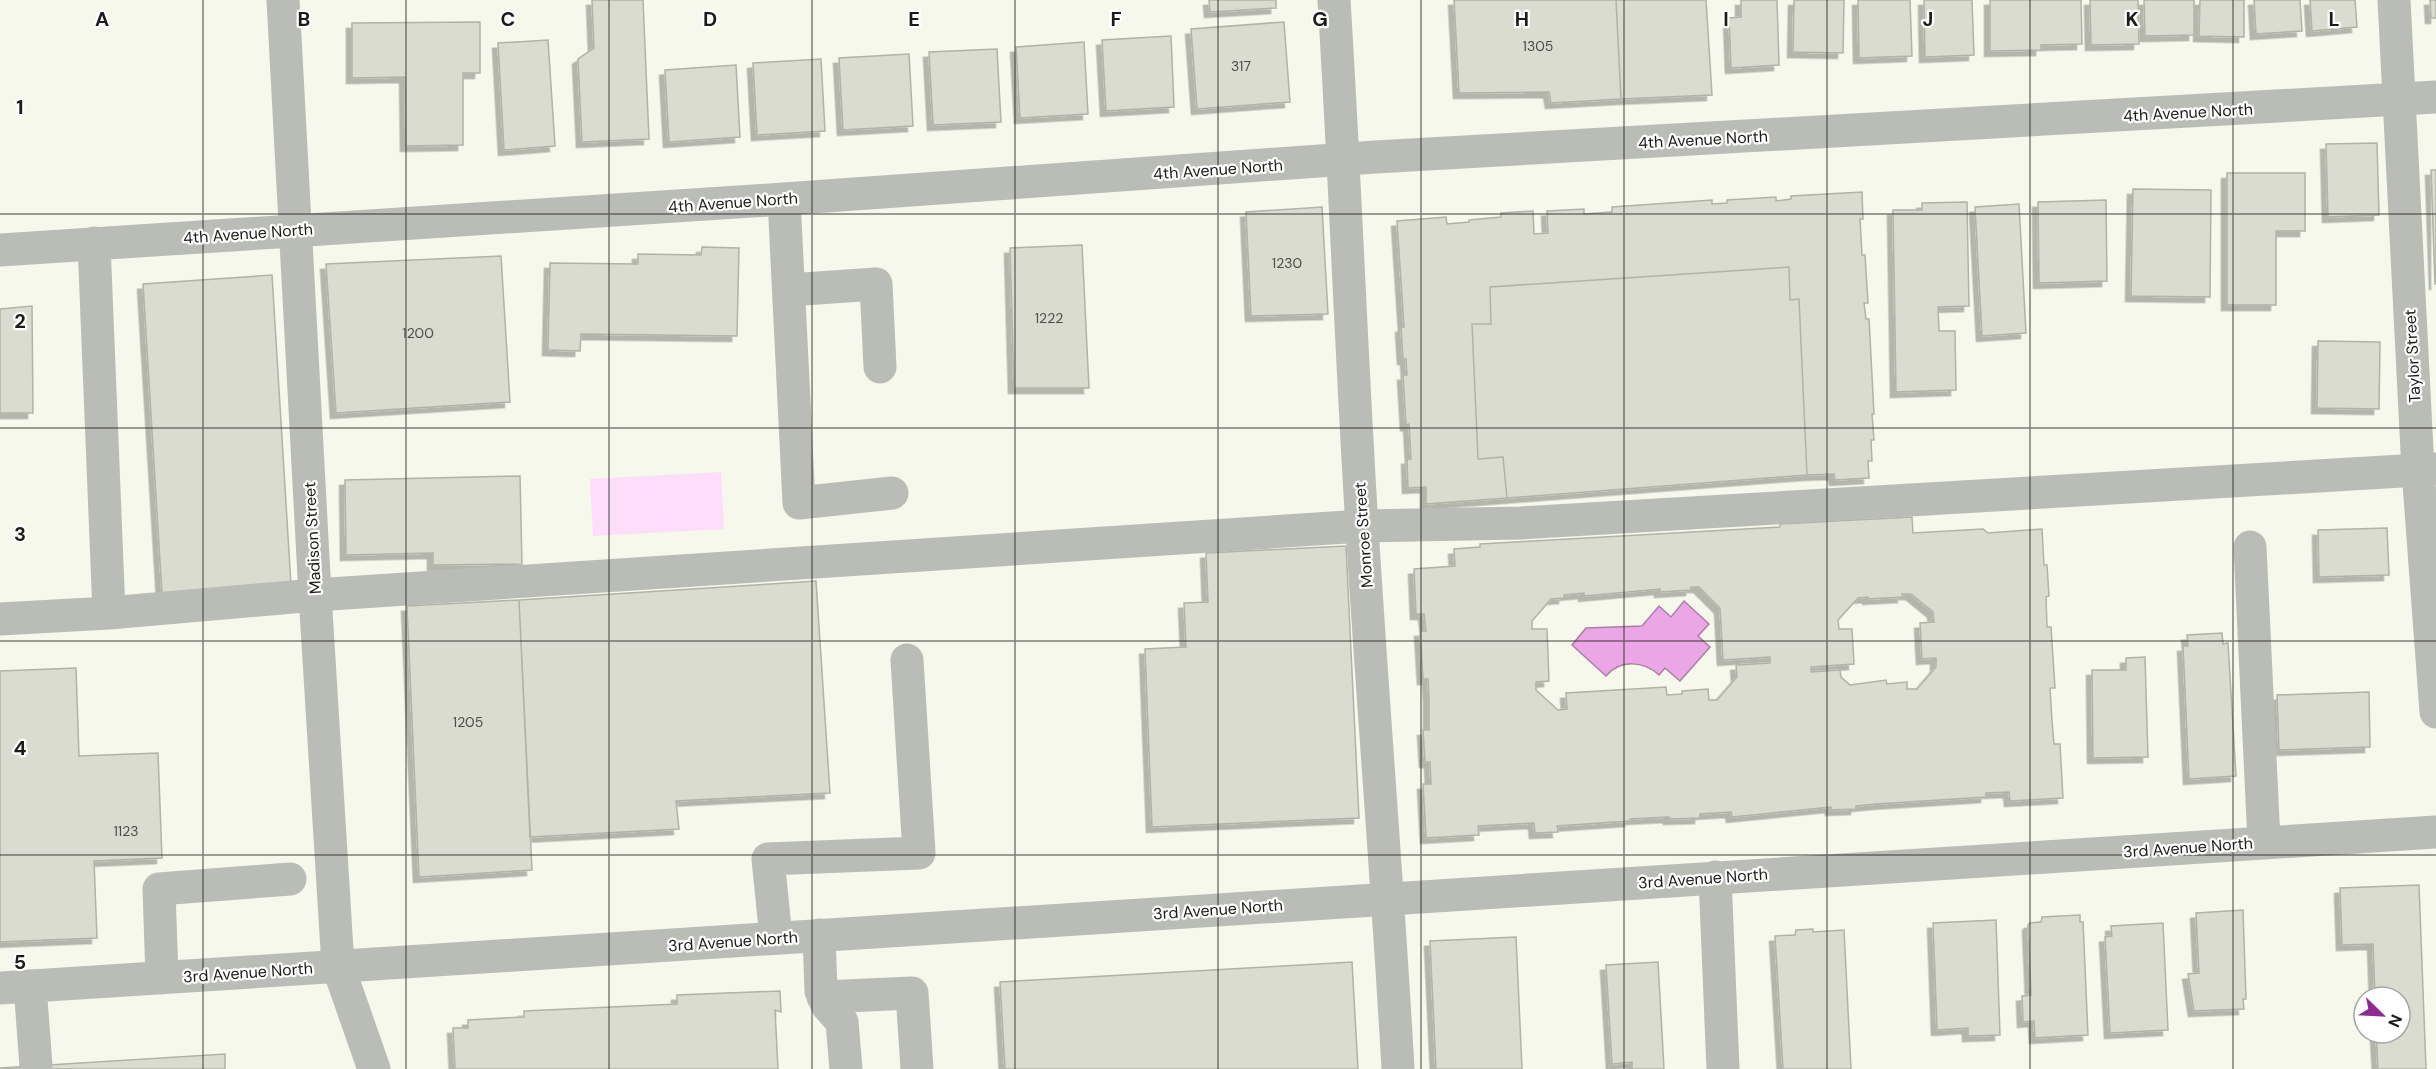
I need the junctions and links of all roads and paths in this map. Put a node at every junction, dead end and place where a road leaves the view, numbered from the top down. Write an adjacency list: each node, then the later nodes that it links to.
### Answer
1 (283, 0): 8 (street, Madison Street)
2 (1334, 0): 6 (street, Monroe Street)
3 (2394, 0): 5 (street, Taylor Street)
4 (2436, 97): 5 (street, 4th Avenue North)
5 (2400, 100): 6 (street, 4th Avenue North); 13 (street, Taylor Street)
6 (1344, 159): 7 (street, 4th Avenue North); 15 (street, Monroe Street)
7 (784, 199): 8 (street, 4th Avenue North); 11 (street)
8 (296, 229): 9 (street, 4th Avenue North); 17 (street, Madison Street)
9 (94, 243): 10 (street, 4th Avenue North); 18 (street)
10 (0, 249)
11 (789, 290): 12 (street); 14 (street)
12 (880, 367)
13 (2427, 469): 15 (street); 21 (street, Taylor Street)
14 (892, 494)
15 (1362, 526): 17 (street); 26 (street, Monroe Street)
16 (2250, 547): 23 (street)
17 (315, 595): 18 (street); 29 (street, Madison Street)
18 (109, 613): 19 (street)
19 (0, 619)
20 (906, 660): 28 (street)
21 (2436, 712)
22 (2436, 832): 23 (street, 3rd Avenue North)
23 (2264, 842): 24 (street, 3rd Avenue North)
24 (1715, 877): 26 (street, 3rd Avenue North); 38 (street)
25 (290, 879): 30 (street)
26 (1389, 898): 27 (street, 3rd Avenue North); 37 (street, Monroe Street)
27 (819, 935): 28 (street, 3rd Avenue North); 32 (street)
28 (776, 938): 29 (street, 3rd Avenue North)
29 (338, 966): 30 (street, 3rd Avenue North); 34 (street, Madison Street)
30 (162, 978): 31 (street, 3rd Avenue North)
31 (15, 987): 33 (street)
32 (823, 998): 35 (street); 36 (street)
33 (36, 1066)
34 (374, 1069)
35 (846, 1069)
36 (917, 1069)
37 (1398, 1069)
38 (1724, 1069)

